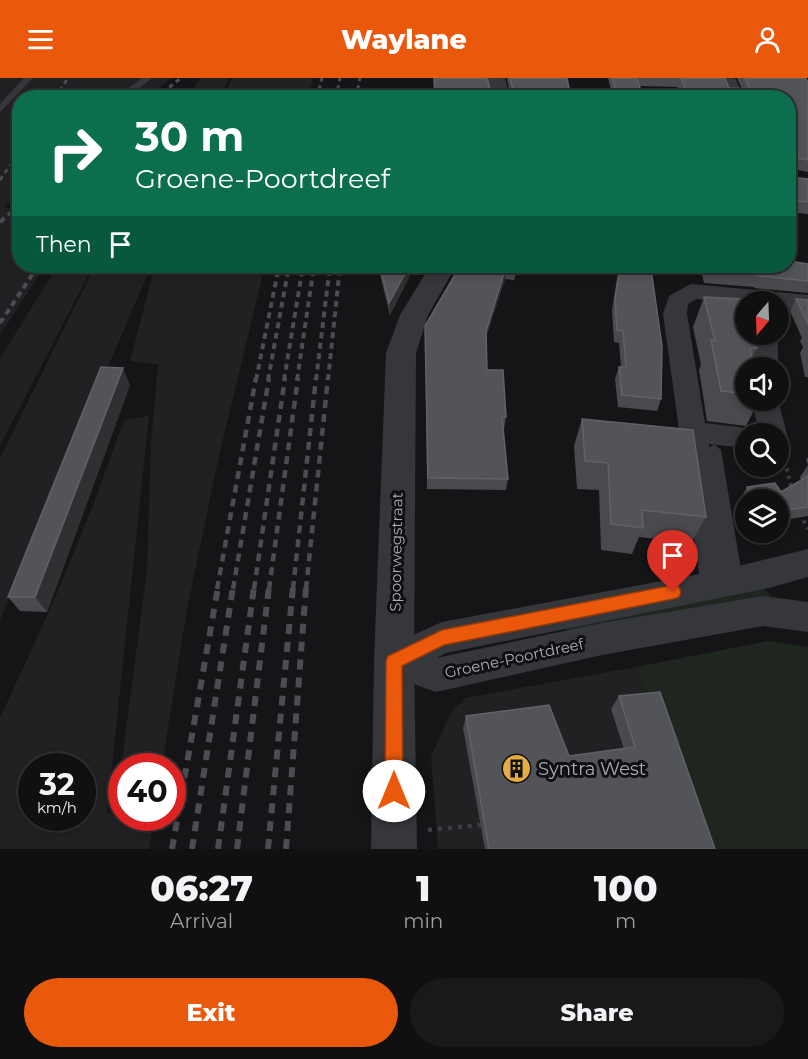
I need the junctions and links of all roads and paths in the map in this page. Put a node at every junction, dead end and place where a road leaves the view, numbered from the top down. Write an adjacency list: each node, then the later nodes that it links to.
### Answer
1 (29, 78): 3 (lane)
2 (148, 78): 4 (lane)
3 (18, 90)
4 (132, 90)
5 (12, 96): 6 (lane)
6 (0, 109)
7 (439, 273): 23 (street, Spoorwegstraat)
8 (735, 296): 11 (street)
9 (789, 302): 10 (street)
10 (808, 303)
11 (691, 432): 12 (street); 19 (street)
12 (735, 437)
13 (714, 450): 19 (lane)
14 (789, 477): 15 (path)
15 (796, 501)
16 (799, 512): 17 (path)
17 (808, 530)
18 (808, 563): 19 (street)
19 (726, 582): 20 (street)
20 (545, 617): 22 (street); 23 (street)
21 (808, 617): 22 (street, Groene-Poortdreef)
22 (558, 649): 23 (street, Groene-Poortdreef)
23 (394, 661): 25 (street, Spoorwegstraat)
24 (481, 825): 25 (path)
25 (394, 842)

